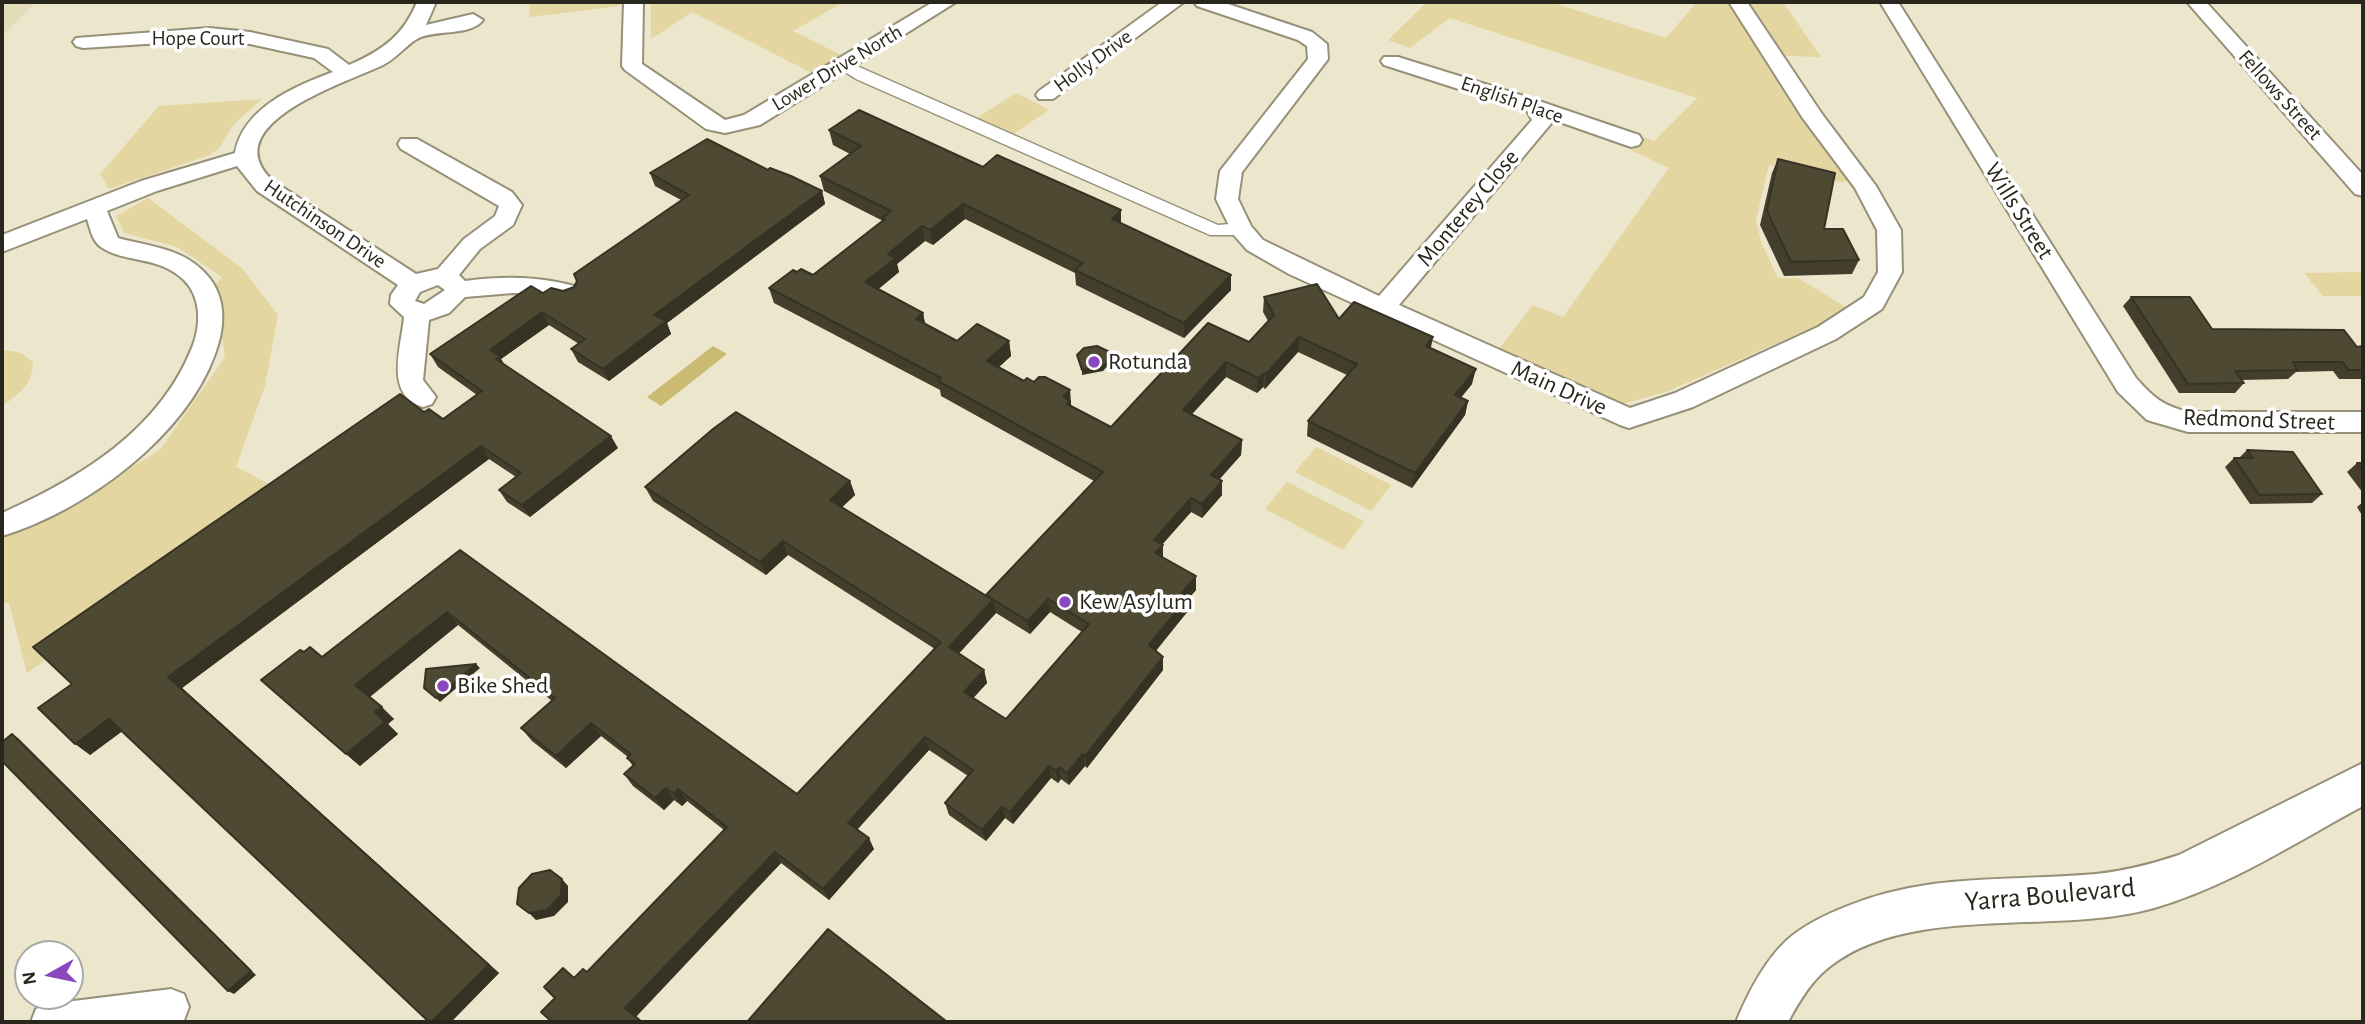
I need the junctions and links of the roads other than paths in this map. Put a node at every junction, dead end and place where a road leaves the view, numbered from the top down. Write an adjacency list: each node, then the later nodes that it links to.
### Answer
1 (425, 2): 10 (street)
2 (633, 2): 13 (street, Lower Drive North)
3 (946, 2): 13 (street, Lower Drive North)
4 (1174, 2): 15 (street, Holly Drive)
5 (1204, 2): 22 (street, Main Drive)
6 (1738, 2): 27 (street, Main Drive)
7 (1889, 2): 30 (street, Wills Street)
8 (2196, 2): 20 (street, Fellows Street)
9 (473, 20): 10 (street)
10 (412, 33): 14 (street, Hutchinson Drive)
11 (83, 42): 14 (street, Hope Court)
12 (1391, 61): 16 (street, English Place)
13 (841, 64): 22 (street)
14 (346, 72): 19 (street, Hutchinson Drive)
15 (1046, 95)
16 (1536, 108): 17 (street, English Place); 27 (street, Monterey Close)
17 (1631, 140)
18 (409, 143): 25 (street)
19 (244, 157): 21 (street); 24 (street, Hutchinson Drive)
20 (2363, 189)
21 (94, 207): 23 (street); 32 (street)
22 (1241, 229): 27 (street, Main Drive)
23 (2, 244)
24 (414, 284): 25 (street); 28 (street)
25 (450, 284): 26 (street); 28 (street)
26 (569, 293)
27 (1383, 309)
28 (417, 312): 29 (street)
29 (423, 397)
30 (2156, 413): 31 (street, Redmond Street)
31 (2363, 422)
32 (2, 524)
33 (2363, 783): 36 (main road, Yarra Boulevard)
34 (171, 1007): 35 (street)
35 (49, 1022)
36 (1761, 1022)

